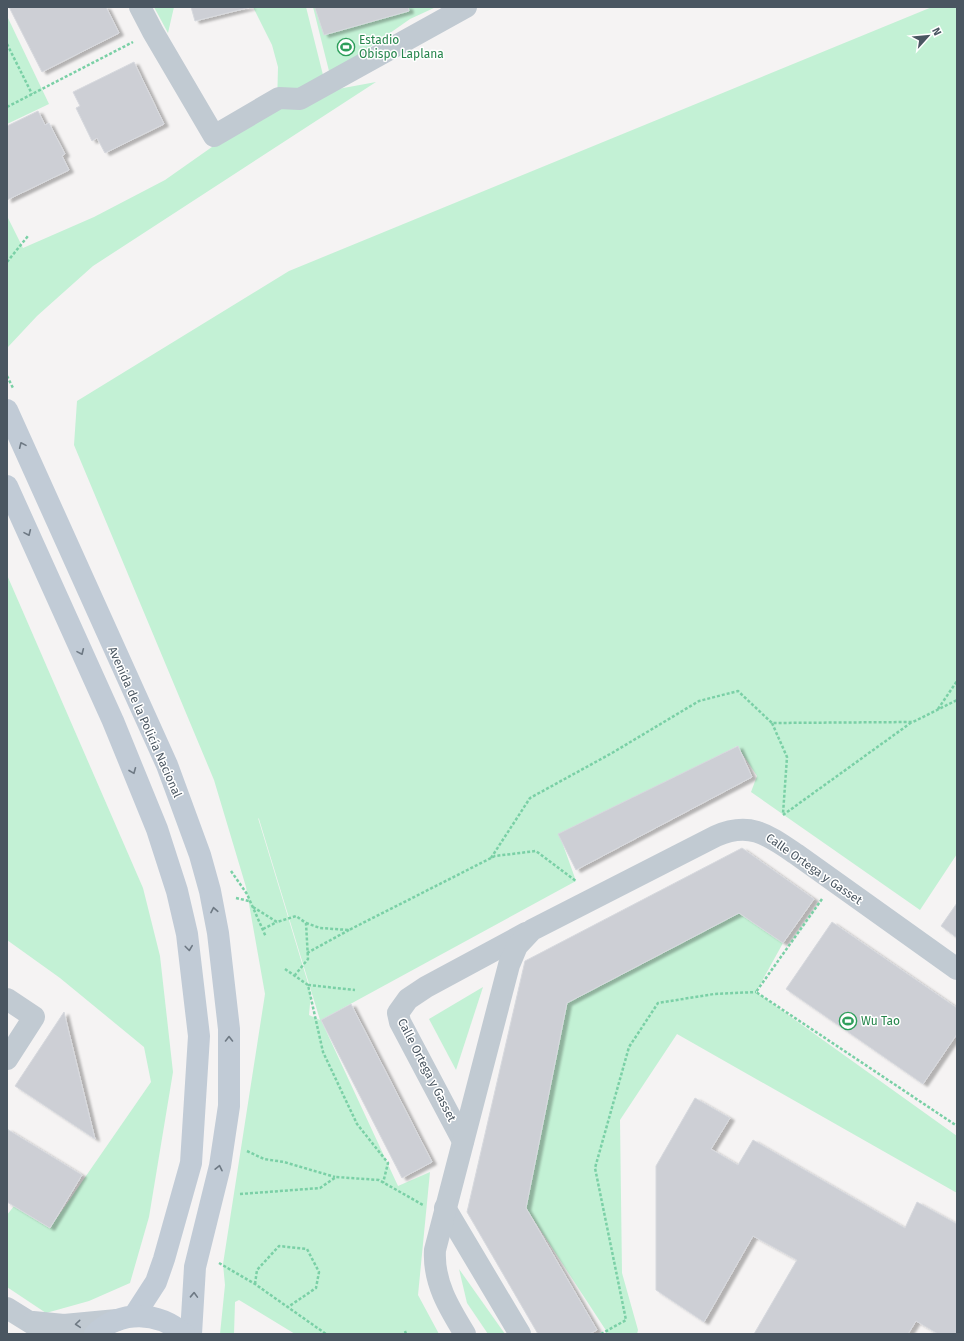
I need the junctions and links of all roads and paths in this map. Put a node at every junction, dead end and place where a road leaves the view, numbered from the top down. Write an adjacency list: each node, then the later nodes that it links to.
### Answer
1 (140, 7): 3 (street)
2 (466, 7): 3 (street)
3 (152, 32): 5 (path)
4 (7, 44): 5 (path)
5 (32, 94): 6 (path)
6 (7, 108)
7 (28, 236): 8 (path)
8 (7, 262)
9 (7, 410): 53 (main road, Avenida de la Policía Nacional, one-way to 9)
10 (10, 492): 49 (main road, one-way to 49)
11 (957, 681): 13 (path)
12 (957, 700): 13 (path)
13 (938, 710): 14 (path)
14 (913, 722): 15 (path); 15 (path)
15 (772, 723): 16 (path)
16 (491, 858): 18 (path); 26 (path)
17 (231, 871): 21 (path)
18 (576, 881)
19 (834, 882): 27 (street, Calle Ortega y Gasset); 31 (street, Calle Ortega y Gasset); 35 (path)
20 (236, 898): 21 (path)
21 (250, 901): 22 (path)
22 (253, 907): 23 (path); 25 (path)
23 (277, 922): 24 (path); 25 (path)
24 (306, 923): 26 (path); 29 (path)
25 (263, 929): 28 (path)
26 (349, 930): 29 (path)
27 (532, 930): 39 (street, Calle Ortega y Gasset); 39 (street, Calle Ortega y Gasset)
28 (266, 937)
29 (307, 953): 32 (path)
30 (285, 968): 32 (path)
31 (957, 969)
32 (295, 975): 33 (path)
33 (308, 985): 34 (path); 42 (path)
34 (355, 990)
35 (756, 992): 38 (path); 57 (path)
36 (7, 1000): 37 (street)
37 (7, 1060)
38 (957, 1126)
39 (463, 1141): 44 (street, Calle Ortega y Gasset)
40 (247, 1151): 41 (path)
41 (336, 1177): 42 (path); 43 (path)
42 (383, 1183): 44 (path)
43 (240, 1194)
44 (436, 1208): 55 (street, Calle Ortega y Gasset); 56 (street)
45 (223, 1264): 46 (path)
46 (255, 1284): 47 (path); 47 (path)
47 (288, 1307): 54 (path)
48 (7, 1308): 50 (street)
49 (125, 1318): 50 (street, one-way to 50); 51 (main road); 52 (main road)
50 (41, 1328)
51 (96, 1334)
52 (184, 1334)
53 (191, 1334)
54 (326, 1334)
55 (465, 1334)
56 (520, 1334)
57 (601, 1334)

